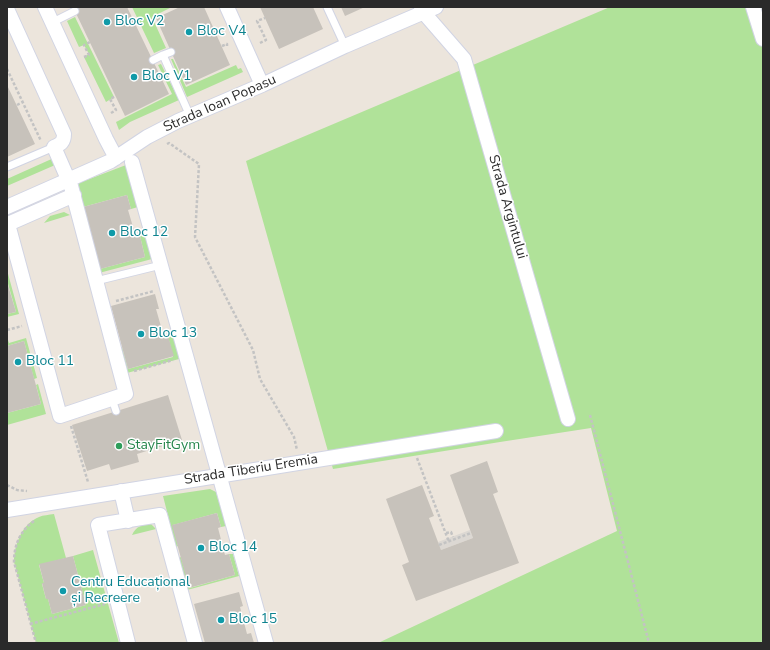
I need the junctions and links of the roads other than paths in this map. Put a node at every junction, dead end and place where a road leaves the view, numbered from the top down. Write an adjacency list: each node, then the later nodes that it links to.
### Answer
1 (45, 7): 8 (street)
2 (227, 7): 14 (street)
3 (327, 7): 10 (lane)
4 (754, 7): 9 (street)
5 (7, 9): 16 (street)
6 (427, 9): 10 (street, Strada Ioan Popasu); 25 (street, Strada Argintului)
7 (75, 11): 8 (lane)
8 (53, 22): 17 (street)
9 (763, 39)
10 (345, 46): 14 (street, Strada Ioan Popasu)
11 (171, 52): 12 (lane)
12 (163, 55): 13 (lane); 15 (lane)
13 (153, 60)
14 (262, 85): 15 (street, Strada Ioan Popasu)
15 (190, 116): 17 (street, Strada Ioan Popasu)
16 (50, 149): 19 (lane); 20 (street)
17 (116, 158): 20 (street, Strada Ioan Popasu)
18 (132, 162): 23 (street)
19 (7, 167)
20 (69, 179): 21 (street); 22 (street, Strada Ioan Popasu)
21 (74, 195): 24 (street); 24 (street)
22 (7, 207)
23 (161, 265): 24 (lane); 27 (street)
24 (96, 282)
25 (568, 419)
26 (496, 431): 27 (street, Strada Tiberiu Eremia)
27 (220, 476): 28 (street, Strada Tiberiu Eremia); 33 (street)
28 (121, 491): 29 (street, Strada Tiberiu Eremia); 30 (street)
29 (7, 510)
30 (128, 520): 31 (street); 32 (street)
31 (128, 643)
32 (195, 643)
33 (266, 643)

